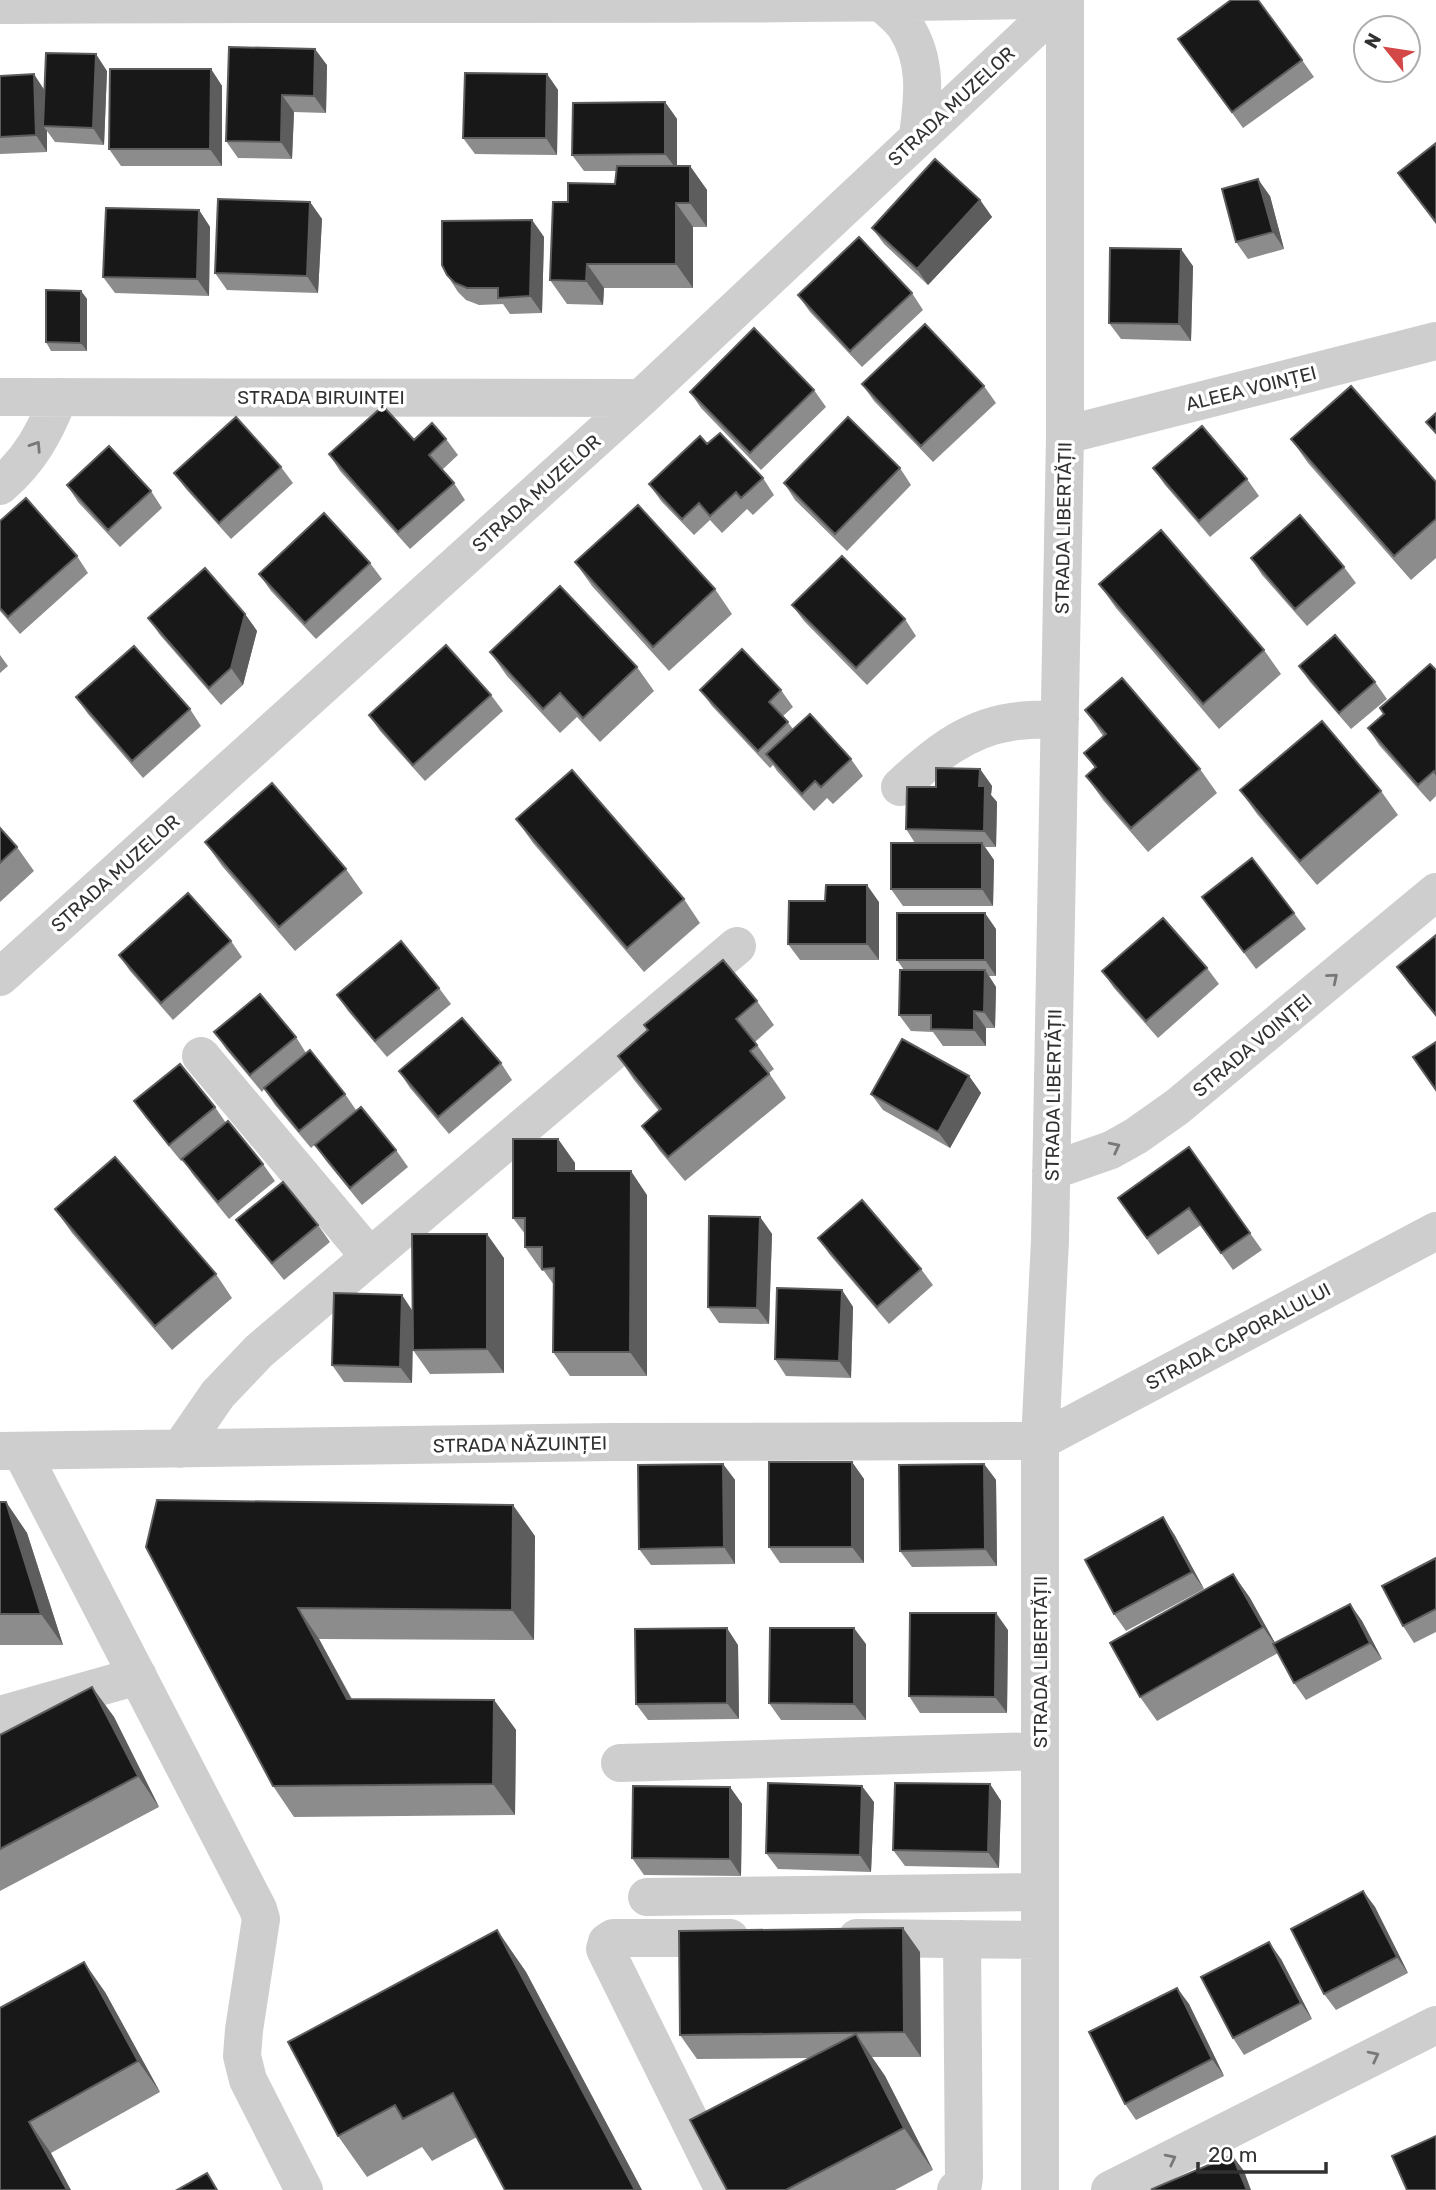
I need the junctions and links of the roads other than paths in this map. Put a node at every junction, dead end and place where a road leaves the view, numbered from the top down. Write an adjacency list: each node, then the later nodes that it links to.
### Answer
1 (1035, 0): 5 (street)
2 (1065, 0): 7 (street, STRADA MUZELOR); 12 (street, STRADA LIBERTĂȚII)
3 (236, 1): 4 (street); 6 (street)
4 (609, 2): 5 (street)
5 (882, 3): 7 (street)
6 (0, 5)
7 (918, 136): 11 (street, STRADA MUZELOR)
8 (1436, 341): 12 (street, ALEEA VOINȚEI)
9 (0, 397): 10 (street, STRADA BIRUINȚEI)
10 (59, 397): 11 (street, STRADA BIRUINȚEI); 13 (street, one-way to 10)
11 (641, 398): 18 (street, STRADA MUZELOR)
12 (1065, 435): 14 (street, STRADA LIBERTĂȚII)
13 (0, 486)
14 (1060, 719): 15 (street); 20 (street, STRADA LIBERTĂȚII)
15 (900, 787)
16 (1436, 892): 20 (street, STRADA VOINȚEI, one-way to 16)
17 (737, 946): 22 (street)
18 (0, 977)
19 (201, 1056): 22 (street)
20 (1051, 1171): 23 (street, STRADA LIBERTĂȚII)
21 (1436, 1231): 23 (street, STRADA CAPORALULUI)
22 (370, 1257): 24 (street)
23 (1040, 1441): 24 (street, STRADA NĂZUINȚEI); 28 (street, STRADA LIBERTĂȚII)
24 (180, 1449): 25 (street, STRADA NĂZUINȚEI)
25 (11, 1451): 26 (street)
26 (138, 1676): 27 (street); 37 (street)
27 (0, 1715)
28 (1040, 1751): 29 (street); 30 (street, STRADA LIBERTĂȚII)
29 (620, 1763)
30 (1040, 1892): 31 (street); 35 (street, STRADA LIBERTĂȚII)
31 (647, 1897)
32 (766, 1938): 38 (street)
33 (822, 1938): 34 (street)
34 (962, 1939): 35 (street); 39 (street)
35 (1040, 1940): 40 (street, STRADA LIBERTĂȚII)
36 (1436, 2025): 41 (street, one-way to 36)
37 (304, 2190)
38 (724, 2190)
39 (956, 2190)
40 (1040, 2190)
41 (1110, 2190)

